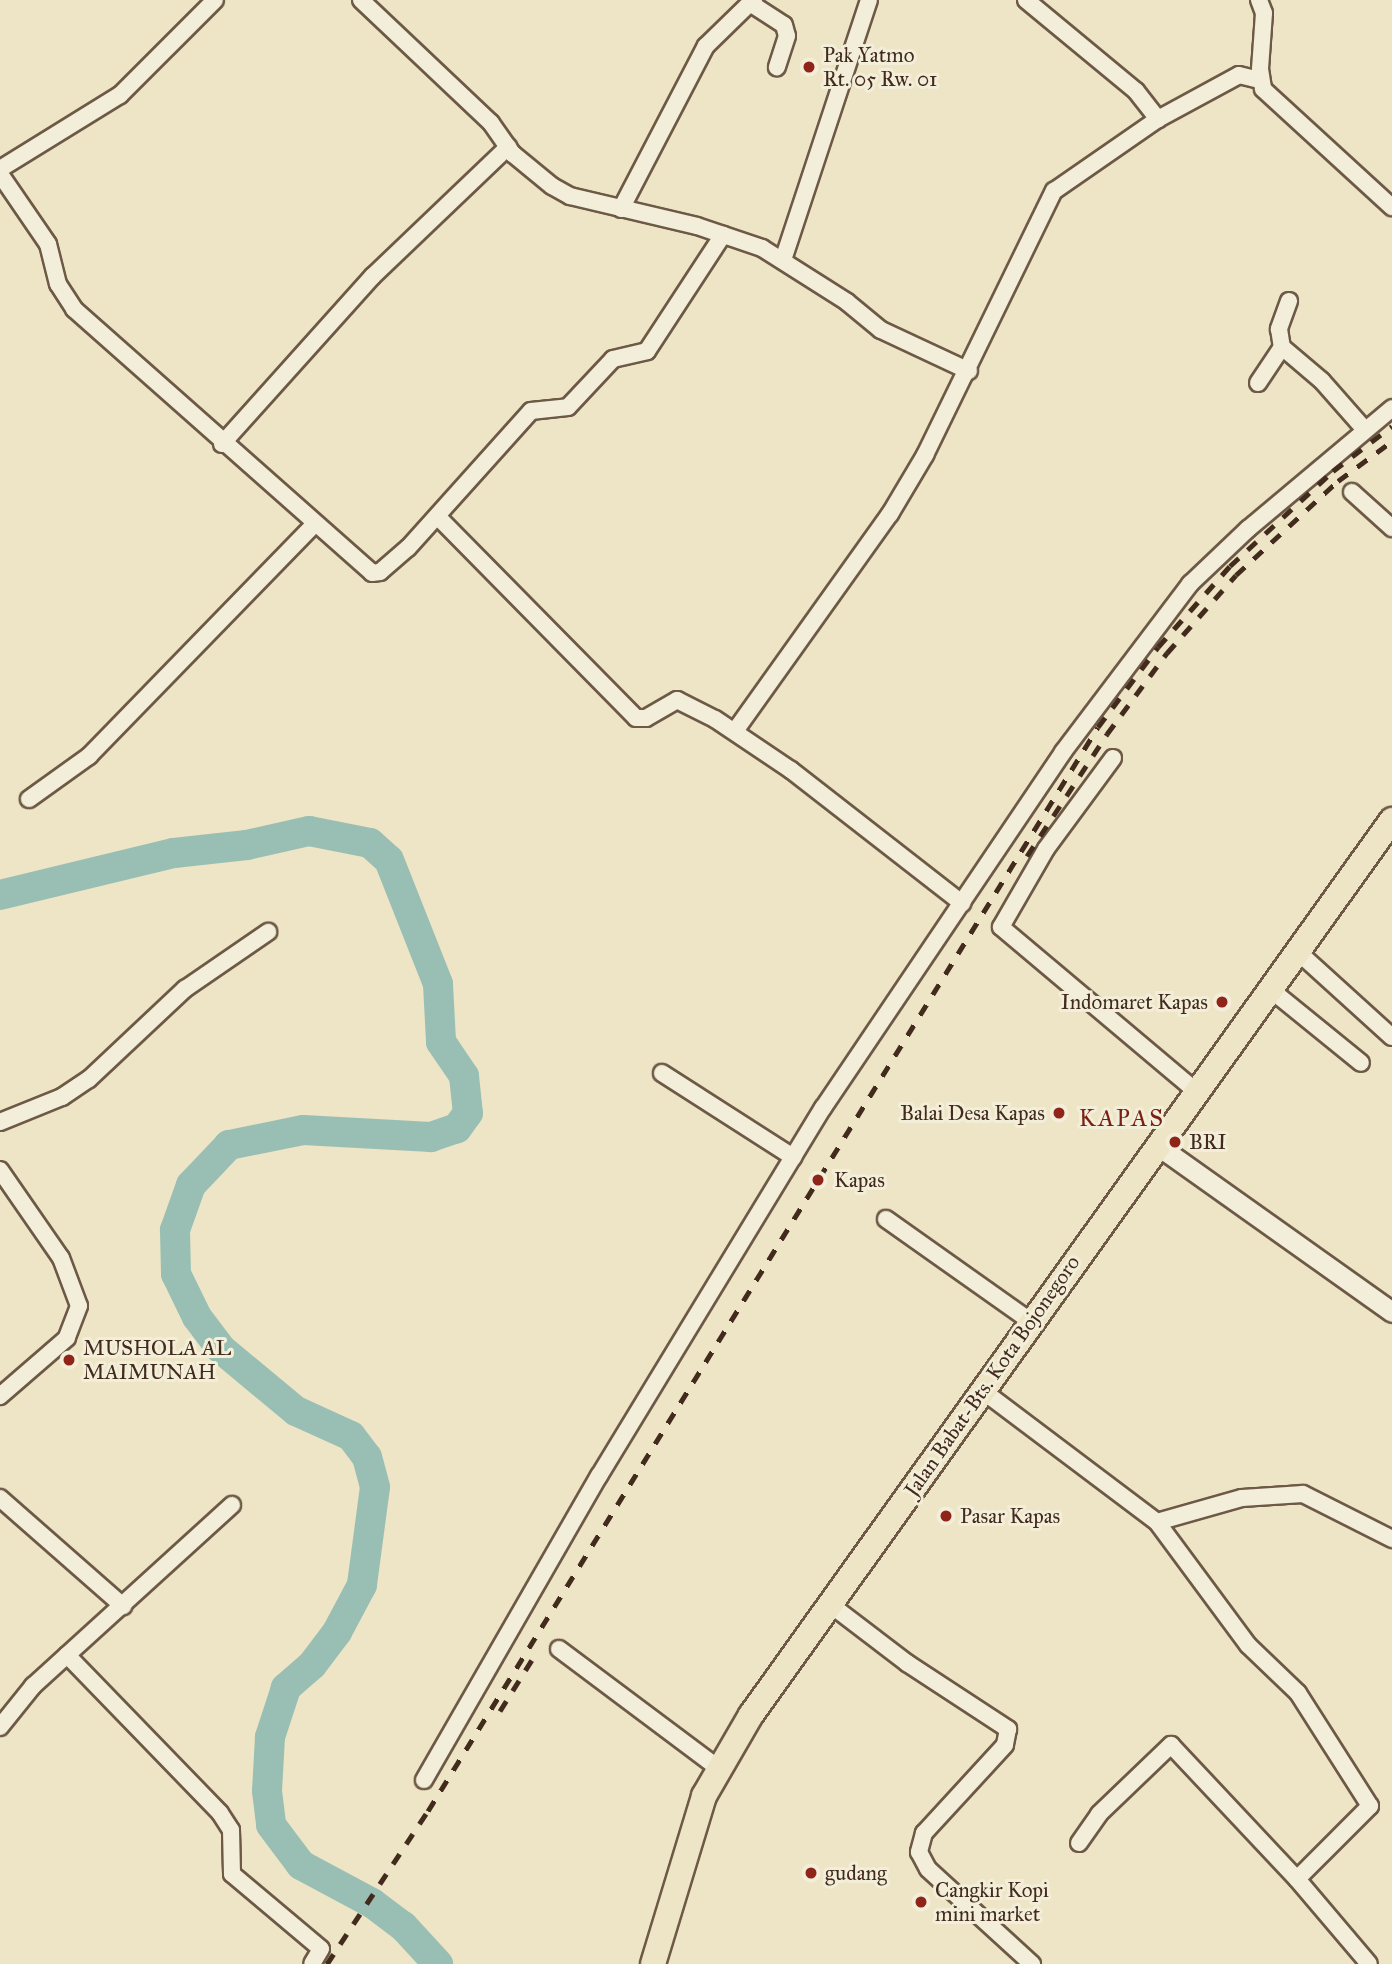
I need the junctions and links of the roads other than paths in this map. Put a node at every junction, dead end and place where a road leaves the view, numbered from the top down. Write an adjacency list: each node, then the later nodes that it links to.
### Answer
1 (215, 0): 11 (street)
2 (361, 0): 10 (street)
3 (869, 0): 15 (street)
4 (1026, 0): 9 (street)
5 (1259, 0): 8 (street)
6 (752, 2): 7 (street); 13 (street)
7 (777, 67)
8 (1259, 80): 9 (street); 12 (street)
9 (1158, 119): 18 (street)
10 (508, 147): 13 (street); 22 (street)
11 (0, 172): 22 (street)
12 (1392, 207)
13 (621, 209): 14 (street)
14 (723, 235): 15 (street); 24 (street)
15 (783, 260): 18 (street)
16 (1289, 301): 17 (street)
17 (1282, 347): 19 (street); 21 (street)
18 (970, 371): 27 (street)
19 (1258, 383)
20 (1392, 408): 21 (street)
21 (1365, 430): 31 (street)
22 (222, 444): 25 (street)
23 (1352, 492): 26 (street)
24 (439, 517): 25 (street); 27 (street)
25 (315, 524): 29 (street)
26 (1392, 528)
27 (735, 731): 31 (street)
28 (1113, 758): 38 (street)
29 (29, 799)
30 (1392, 820): 33 (highway, Jalan Babat-Bts. Kota Bojonegoro)
31 (962, 903): 41 (street)
32 (268, 932): 39 (street)
33 (1297, 951): 34 (highway, Jalan Babat-Bts. Kota Bojonegoro); 35 (street)
34 (1270, 989): 36 (street); 38 (highway, Jalan Babat-Bts. Kota Bojonegoro)
35 (1392, 1037)
36 (1362, 1063)
37 (662, 1073): 41 (street)
38 (1196, 1091): 40 (highway, Jalan Babat-Bts. Kota Bojonegoro)
39 (0, 1122)
40 (1157, 1145): 44 (street); 45 (highway, Jalan Babat-Bts. Kota Bojonegoro)
41 (793, 1157): 58 (street)
42 (0, 1170): 47 (street)
43 (886, 1219): 45 (street)
44 (1392, 1312)
45 (1030, 1321): 46 (highway, Jalan Babat-Bts. Kota Bojonegoro)
46 (983, 1391): 50 (street); 52 (highway, Jalan Babat-Bts. Kota Bojonegoro)
47 (0, 1396)
48 (0, 1498): 53 (street)
49 (232, 1506): 53 (street)
50 (1157, 1522): 51 (street); 60 (street)
51 (1392, 1539)
52 (831, 1605): 57 (highway, Jalan Babat-Bts. Kota Bojonegoro); 63 (street)
53 (123, 1606): 55 (street)
54 (559, 1649): 57 (street)
55 (68, 1654): 56 (street); 61 (street)
56 (0, 1727)
57 (718, 1768): 62 (highway, Jalan Babat-Bts. Kota Bojonegoro)
58 (424, 1780)
59 (1079, 1843): 60 (street)
60 (1297, 1879): 64 (street)
61 (312, 1964)
62 (653, 1964)
63 (1032, 1964)
64 (1368, 1964)

